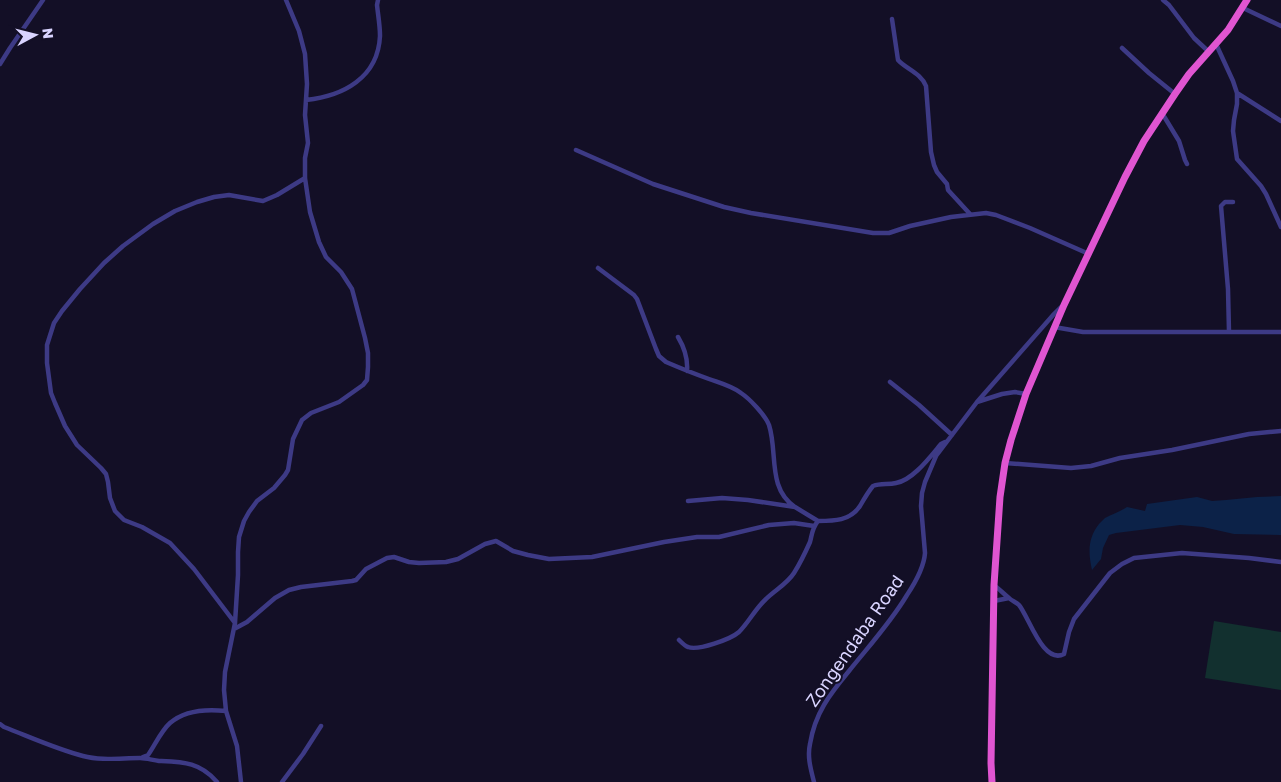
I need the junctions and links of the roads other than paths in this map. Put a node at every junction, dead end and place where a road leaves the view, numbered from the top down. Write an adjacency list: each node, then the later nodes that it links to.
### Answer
1 (43, 0): 12 (street)
2 (286, 0): 15 (street)
3 (378, 0): 15 (street)
4 (1163, 0): 11 (street)
5 (1247, 0): 6 (highway)
6 (1243, 8): 8 (street); 9 (highway)
7 (892, 19): 22 (street)
8 (1281, 26)
9 (1216, 44): 11 (highway); 14 (street)
10 (1122, 48): 13 (street)
11 (1209, 52): 13 (highway)
12 (0, 64)
13 (1175, 94): 16 (highway)
14 (1237, 94): 17 (street); 23 (street)
15 (306, 100): 20 (street)
16 (1162, 114): 19 (street); 24 (highway)
17 (1281, 121)
18 (576, 150): 22 (street)
19 (1187, 164)
20 (304, 178): 47 (street); 47 (street)
21 (1234, 202): 28 (street)
22 (970, 214): 24 (street)
23 (1281, 227)
24 (1089, 254): 26 (highway)
25 (598, 268): 31 (street)
26 (1064, 305): 27 (highway); 34 (street, Zongendaba Road)
27 (1054, 327): 28 (street); 33 (highway)
28 (1229, 332): 29 (street)
29 (1281, 332)
30 (678, 337): 31 (street)
31 (687, 371): 40 (street)
32 (890, 382): 36 (street)
33 (1026, 394): 34 (street); 38 (highway)
34 (977, 402): 36 (street, Zongendaba Road)
35 (1281, 431): 38 (street)
36 (952, 435): 37 (street, Zongendaba Road)
37 (946, 442): 41 (street); 56 (street, Zongendaba Road)
38 (1005, 463): 44 (highway)
39 (688, 501): 40 (street)
40 (795, 507): 41 (street)
41 (818, 521): 42 (street)
42 (814, 526): 47 (street); 48 (street)
43 (1281, 562): 45 (street)
44 (994, 585): 45 (street); 46 (highway)
45 (1009, 598): 46 (street)
46 (994, 601): 57 (highway)
47 (235, 626): 49 (street)
48 (679, 640)
49 (226, 711): 52 (street); 54 (street)
50 (0, 724): 52 (street)
51 (321, 726): 55 (street)
52 (142, 758): 53 (street)
53 (217, 782)
54 (241, 782)
55 (282, 782)
56 (814, 782)
57 (992, 782)

